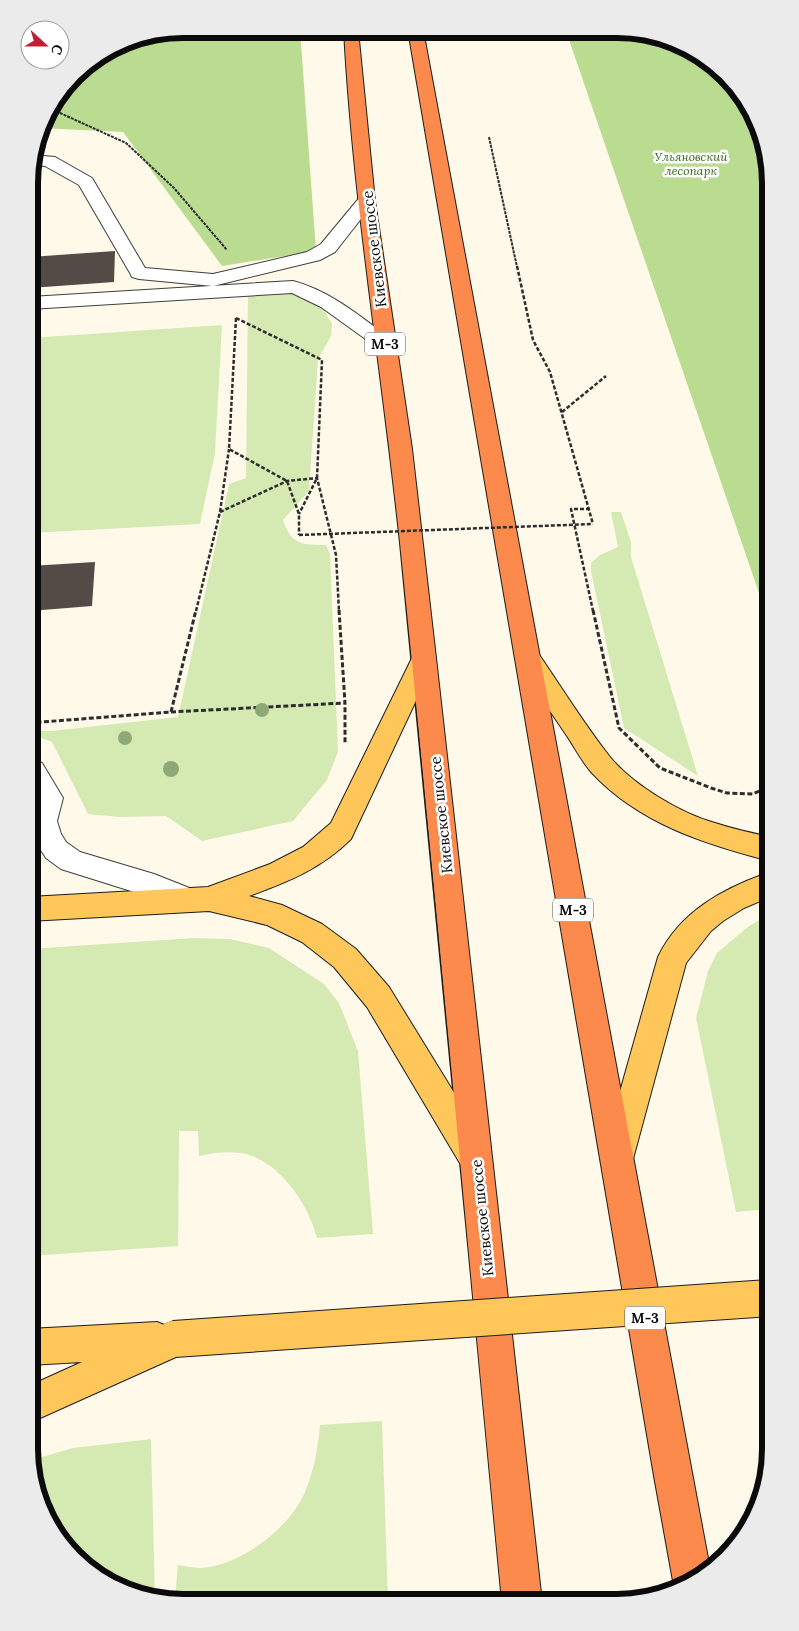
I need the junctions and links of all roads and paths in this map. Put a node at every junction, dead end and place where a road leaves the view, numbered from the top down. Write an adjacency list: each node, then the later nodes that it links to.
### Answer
1 (352, 38): 6 (highway, Киевское шоссе / М-3)
2 (417, 38): 20 (highway, М-3)
3 (56, 111): 7 (path)
4 (489, 138): 12 (path)
5 (39, 160): 7 (lane)
6 (366, 201): 7 (lane); 10 (highway, Киевское шоссе / М-3)
7 (236, 283): 8 (lane); 9 (path); 10 (lane)
8 (38, 302)
9 (236, 318): 13 (path); 14 (path)
10 (385, 344): 19 (highway, Киевское шоссе / М-3)
11 (606, 376): 12 (path)
12 (562, 412): 16 (path)
13 (229, 449): 15 (path); 17 (path)
14 (317, 478): 15 (path); 18 (path); 21 (path)
15 (287, 482): 17 (path); 18 (path)
16 (590, 509): 18 (path, bridge); 26 (path)
17 (220, 512): 22 (path)
18 (299, 514)
19 (424, 658): 31 (main road); 33 (highway, Киевское шоссе / М-3)
20 (529, 660): 29 (main road); 34 (highway, М-3)
21 (345, 703): 22 (path); 24 (path)
22 (171, 712): 23 (path)
23 (38, 722)
24 (344, 750)
25 (38, 779): 27 (lane)
26 (762, 790)
27 (38, 824)
28 (38, 830): 31 (lane)
29 (761, 846)
30 (761, 888): 34 (main road)
31 (198, 900): 32 (main road); 33 (main road)
32 (38, 909)
33 (476, 1160): 39 (highway, Киевское шоссе / М-3)
34 (617, 1160): 40 (highway, М-3)
35 (761, 1299): 36 (main road, bridge)
36 (174, 1340): 37 (main road); 38 (main road)
37 (38, 1347)
38 (38, 1401)
39 (509, 1476): 43 (main road); 44 (highway, Киевское шоссе / М-3)
40 (672, 1476): 41 (main road); 42 (highway, М-3)
41 (707, 1562)
42 (691, 1573)
43 (506, 1594)
44 (521, 1594)

